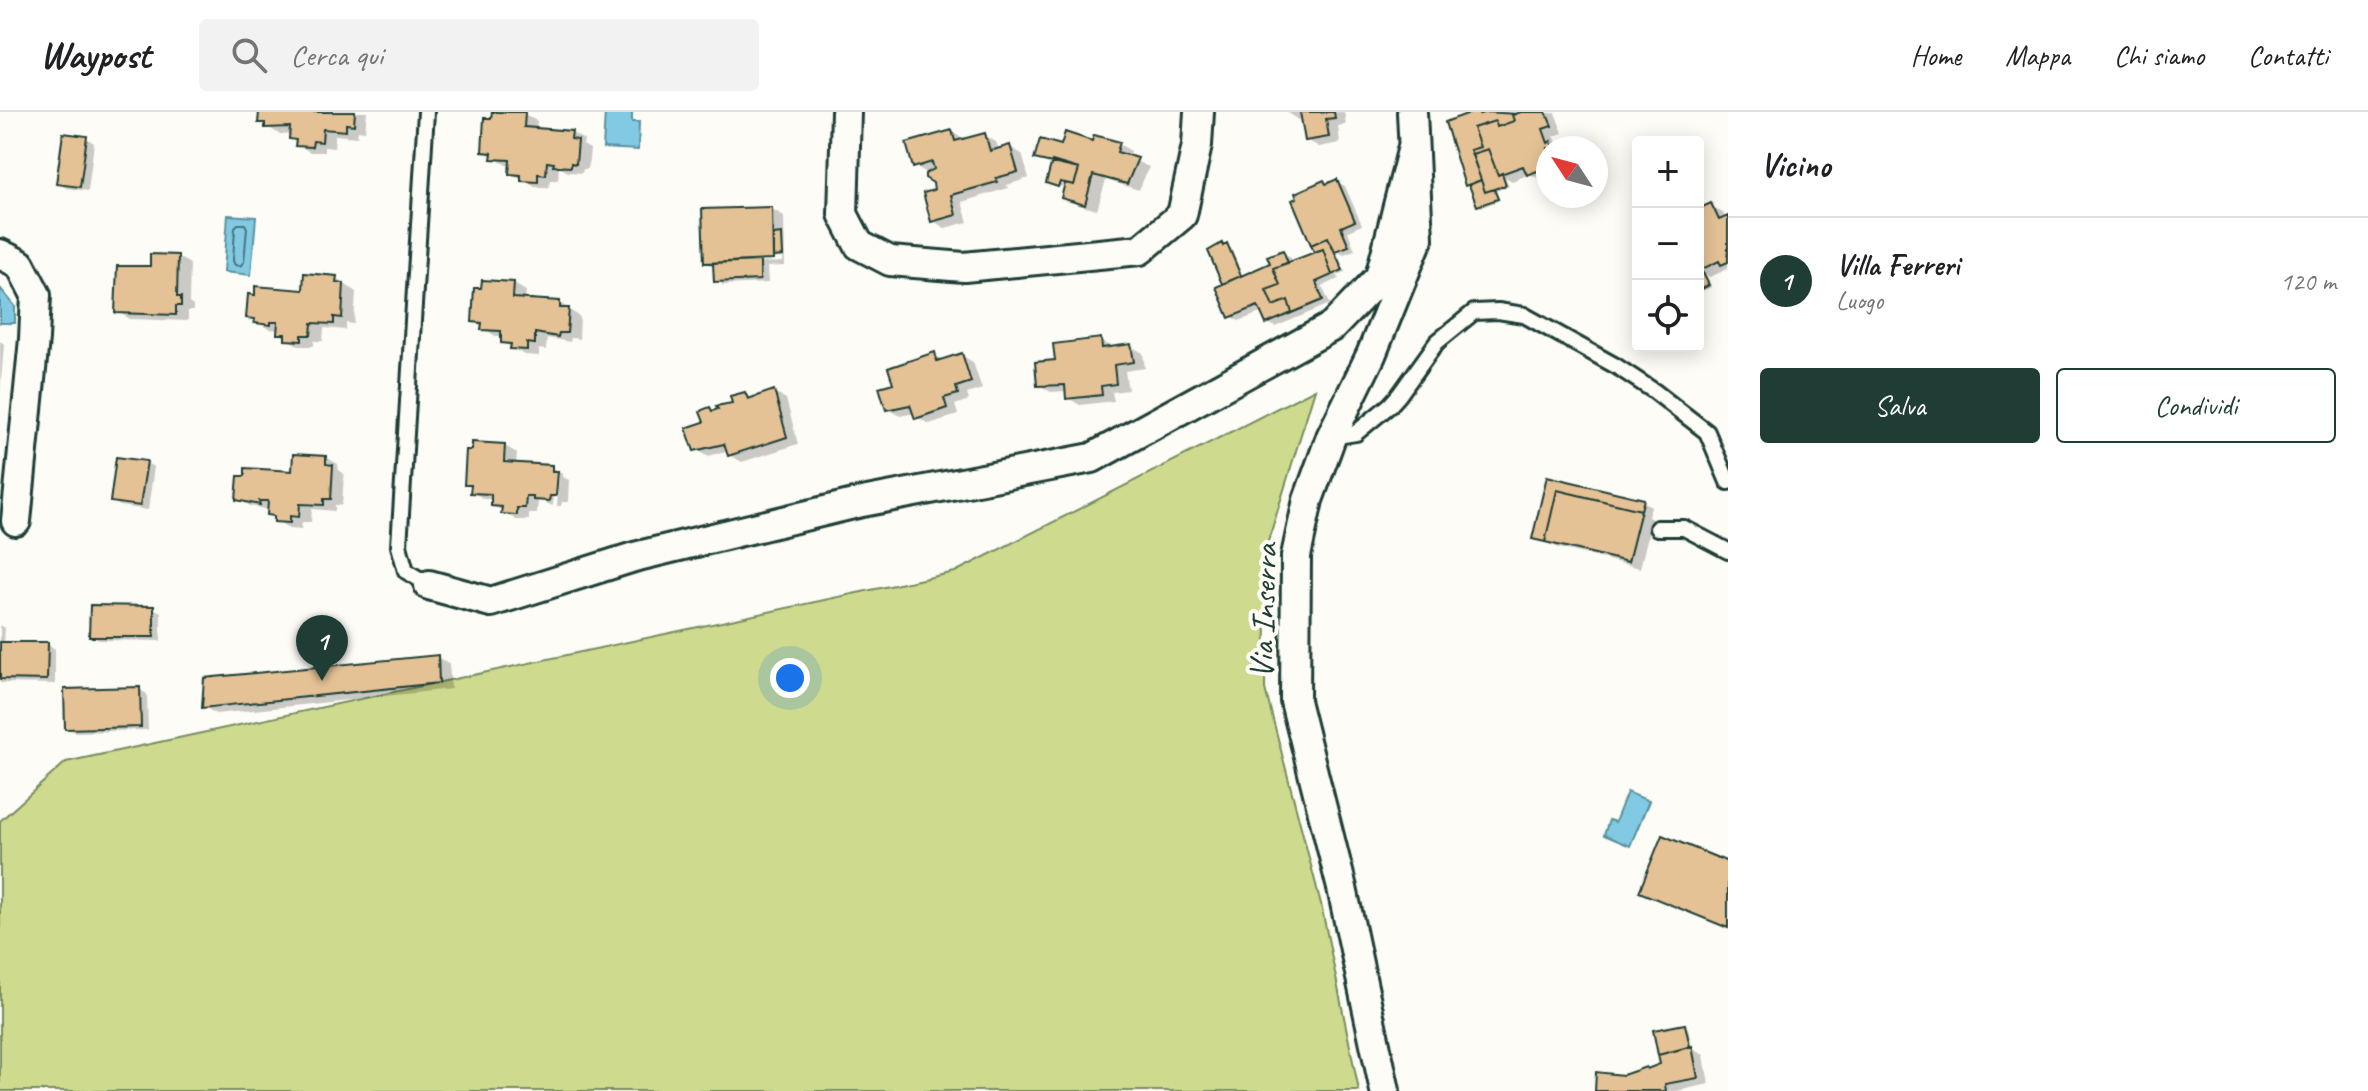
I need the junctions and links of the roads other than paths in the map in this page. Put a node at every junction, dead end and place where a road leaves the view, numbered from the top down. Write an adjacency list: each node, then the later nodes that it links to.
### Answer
1 (426, 112): 12 (lane)
2 (846, 112): 3 (street)
3 (1199, 112)
4 (1412, 112): 5 (street)
5 (1413, 147): 7 (street, Via Inserra); 12 (street)
6 (0, 254): 9 (street)
7 (1331, 437): 8 (lane); 13 (street, Via Inserra)
8 (1728, 482)
9 (16, 521)
10 (1657, 528): 11 (lane)
11 (1728, 551)
12 (429, 585)
13 (1385, 1091)

